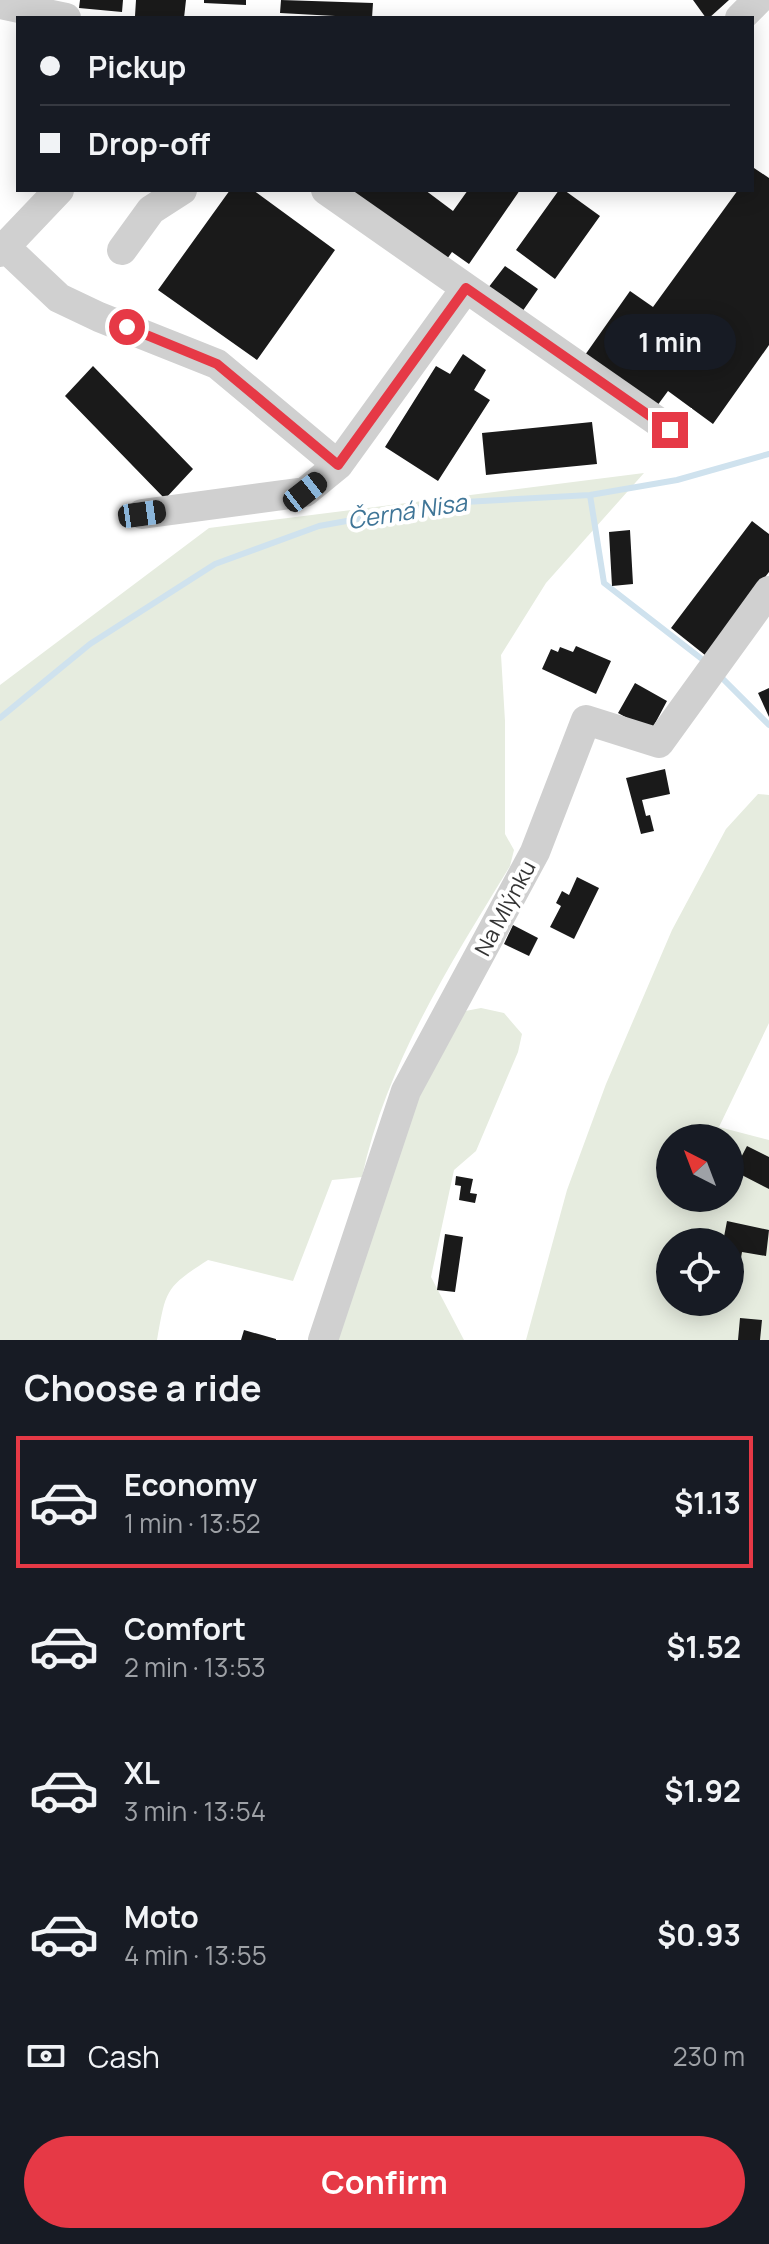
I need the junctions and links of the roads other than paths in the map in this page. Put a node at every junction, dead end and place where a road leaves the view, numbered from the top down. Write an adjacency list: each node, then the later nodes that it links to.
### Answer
1 (758, 0): 4 (street)
2 (0, 4): 3 (street)
3 (57, 16)
4 (742, 16)
5 (57, 192): 8 (street)
6 (179, 192): 9 (street)
7 (329, 192): 10 (street)
8 (2, 250): 12 (street)
9 (122, 250)
10 (466, 288): 11 (street); 12 (street)
11 (670, 430)
12 (338, 465): 13 (street)
13 (142, 514)
14 (769, 591): 15 (street, Na Mlýnku)
15 (323, 1340)

